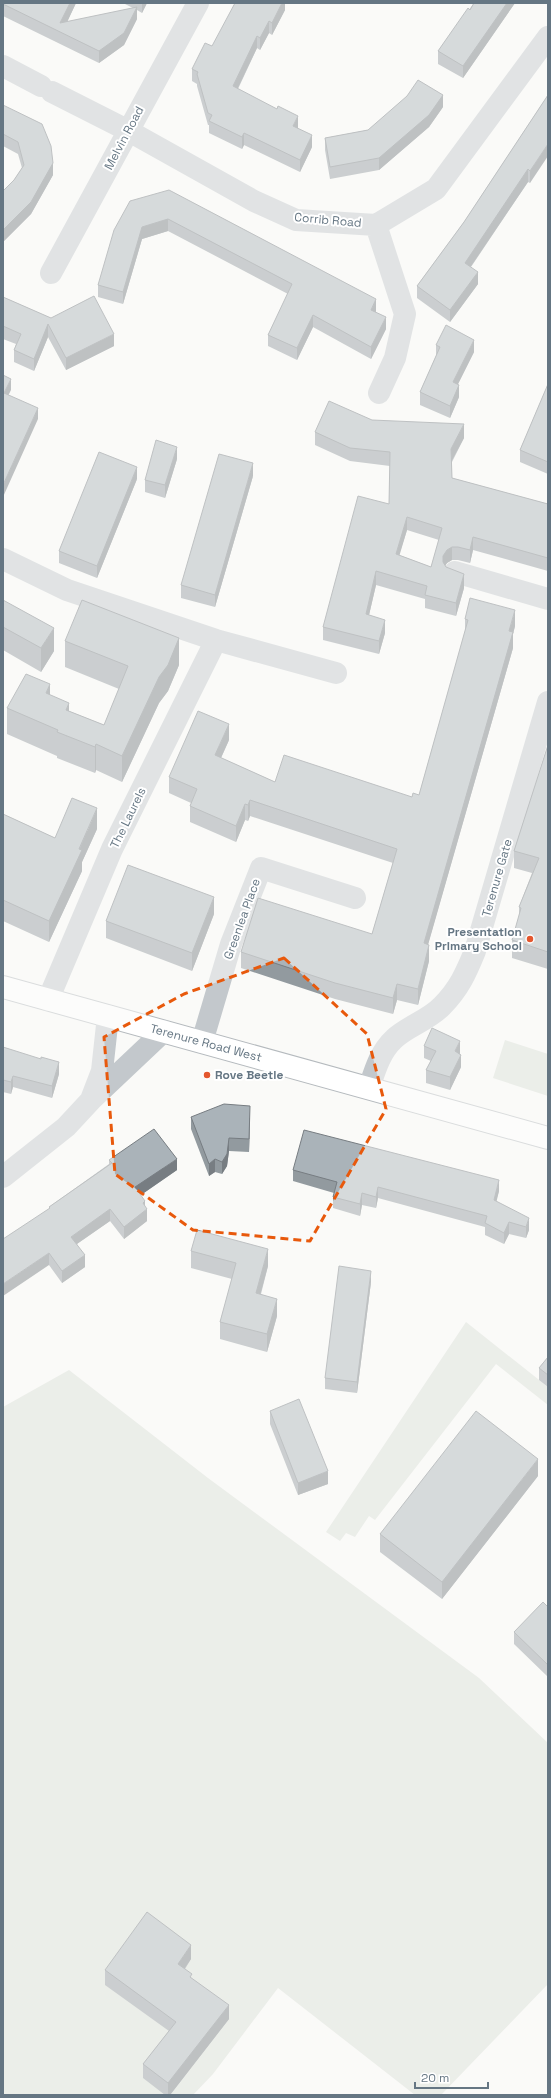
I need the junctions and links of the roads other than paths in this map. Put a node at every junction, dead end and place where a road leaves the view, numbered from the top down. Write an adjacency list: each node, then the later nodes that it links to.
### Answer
1 (198, 3): 4 (street, Melvin Road)
2 (548, 37): 5 (street, Corrib Road)
3 (3, 66): 4 (street, Corrib Road)
4 (127, 130): 5 (street, Corrib Road); 6 (street, Melvin Road)
5 (376, 225): 7 (street)
6 (51, 273)
7 (380, 393)
8 (3, 559): 11 (street)
9 (455, 572): 10 (street)
10 (548, 599)
11 (216, 640): 12 (street); 16 (street, The Laurels)
12 (336, 673)
13 (548, 702): 20 (street, Terenure Gate)
14 (355, 898): 19 (street, Greenlea Place)
15 (3, 987): 16 (main road, Terenure Road West)
16 (48, 1000): 17 (main road, Terenure Road West)
17 (108, 1016): 18 (main road, Terenure Road West); 21 (street)
18 (164, 1032): 19 (main road, Terenure Road West); 21 (street)
19 (202, 1042): 20 (main road, Terenure Road West)
20 (370, 1088): 22 (main road, Terenure Road West)
21 (92, 1098): 23 (street)
22 (548, 1138)
23 (3, 1177)

